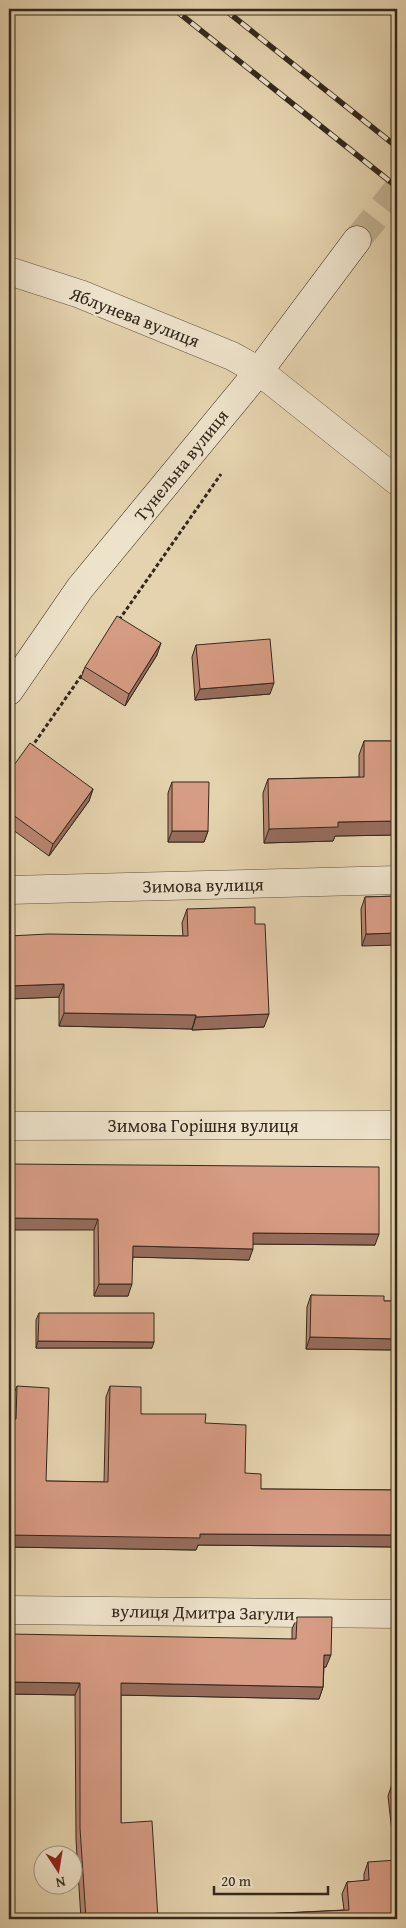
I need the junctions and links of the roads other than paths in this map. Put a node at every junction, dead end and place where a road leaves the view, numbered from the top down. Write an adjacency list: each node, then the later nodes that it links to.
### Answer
1 (357, 240): 3 (street, Тунельна вулиця)
2 (9, 272): 3 (street, Яблунева вулиця)
3 (259, 371): 4 (street, Яблунева вулиця); 5 (street, Тунельна вулиця)
4 (397, 481)
5 (9, 691)
6 (397, 880): 7 (street, Зимова вулиця)
7 (9, 890)
8 (397, 1124): 9 (street, Зимова Горішня вулиця)
9 (9, 1126)
10 (9, 1610): 11 (street, вулиця Дмитра Загули)
11 (397, 1614)

